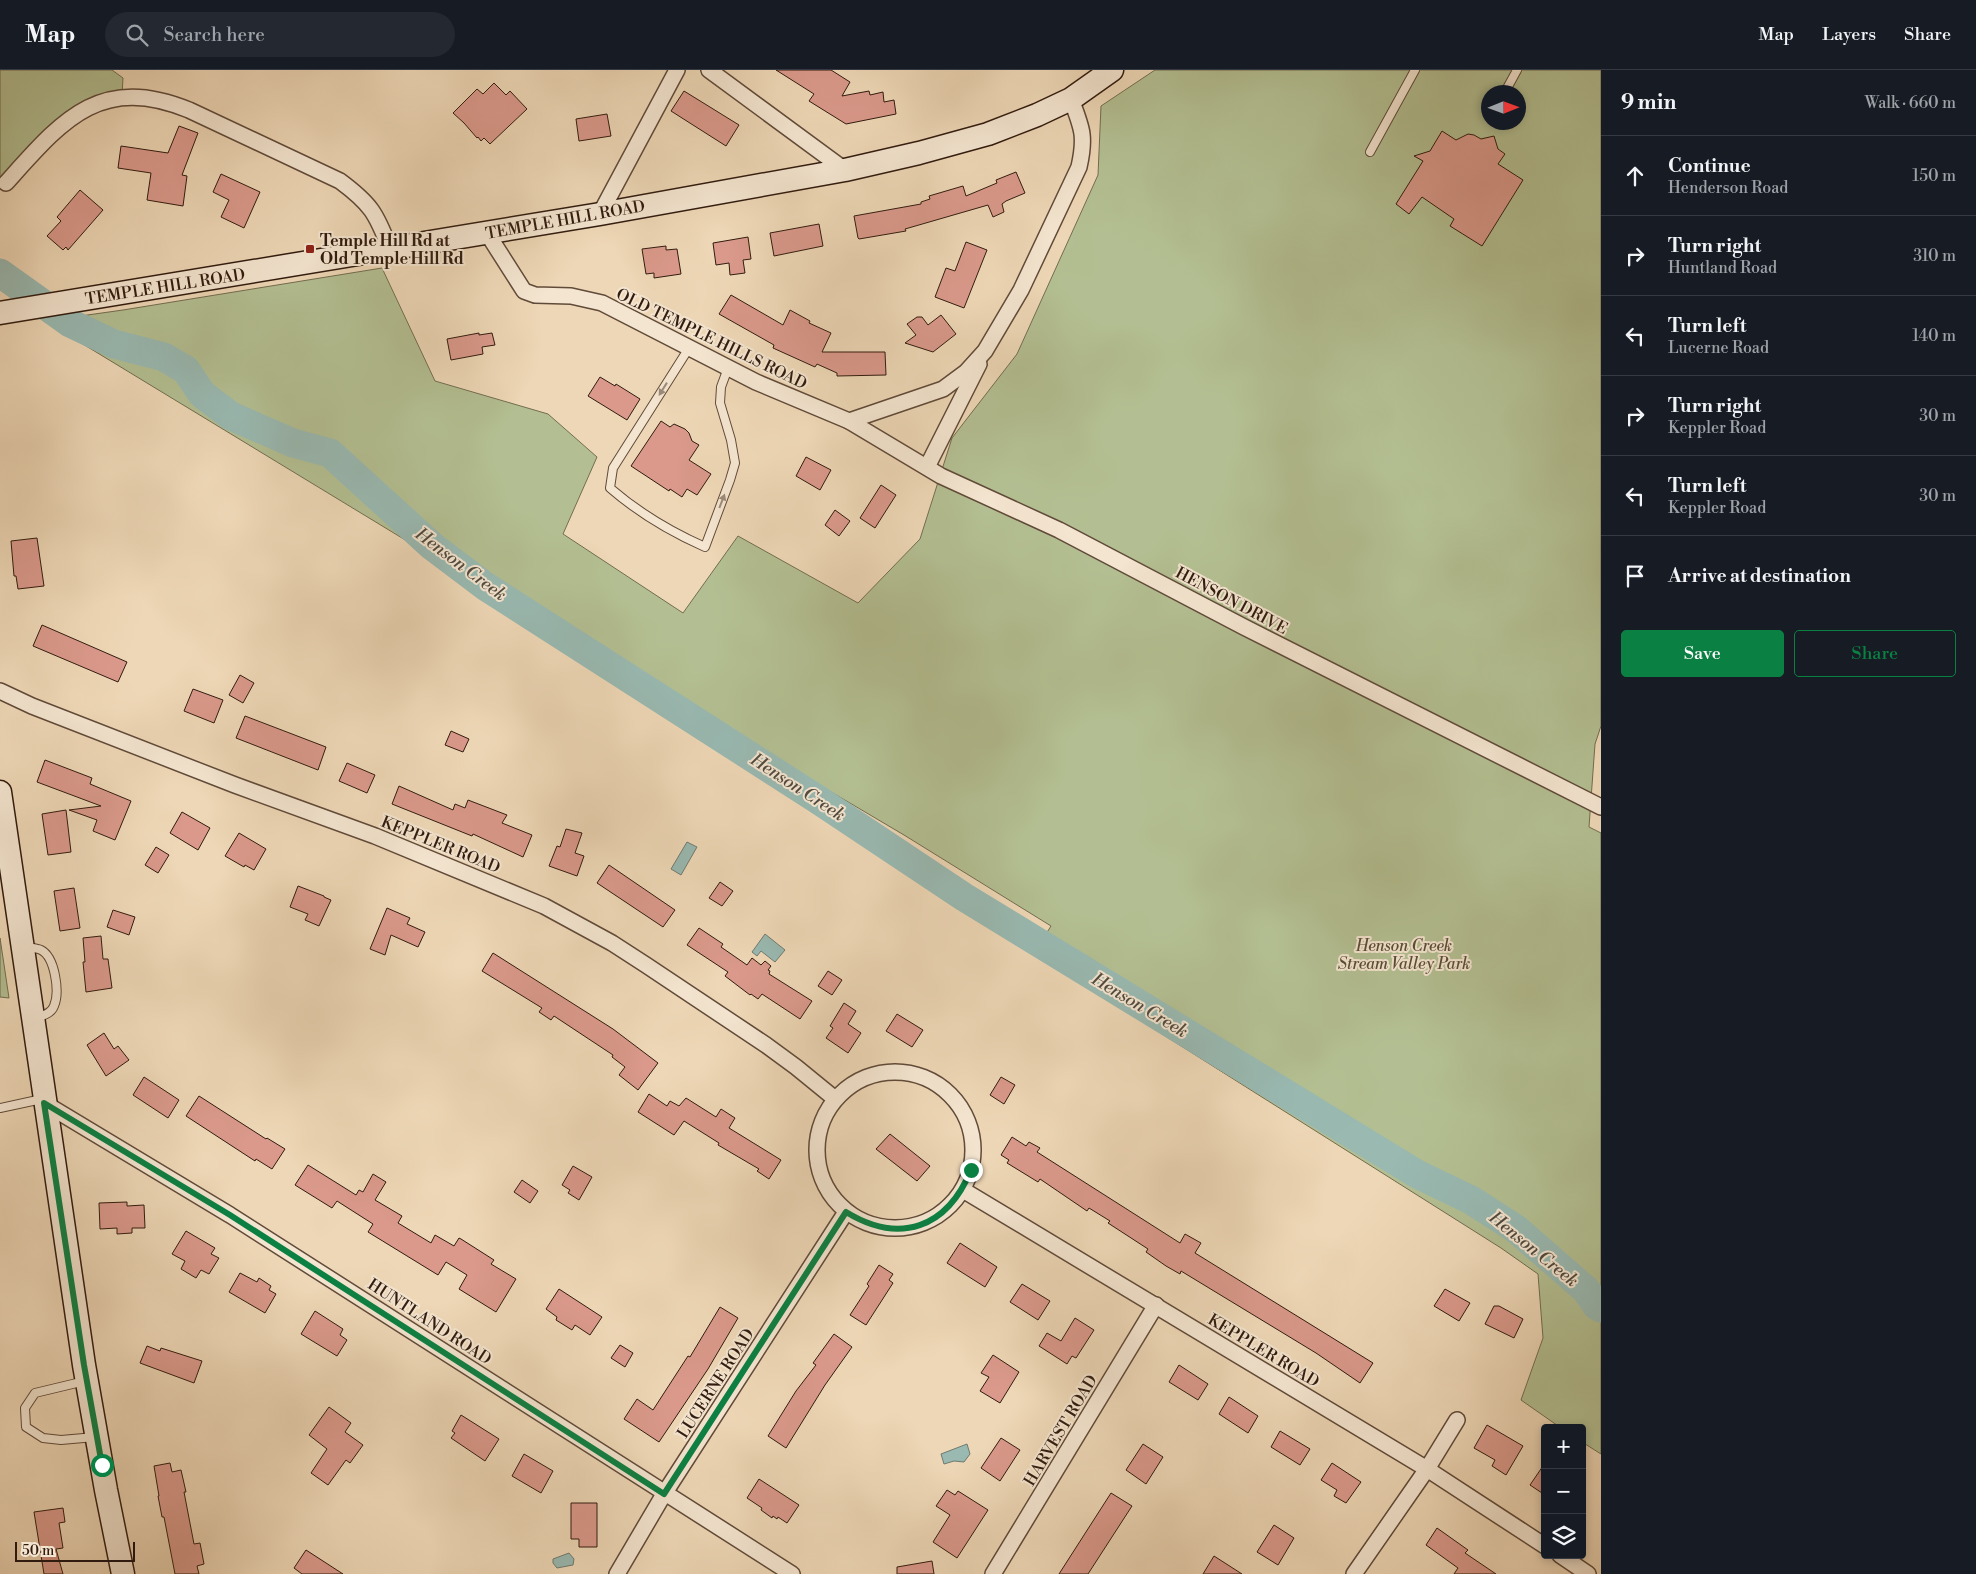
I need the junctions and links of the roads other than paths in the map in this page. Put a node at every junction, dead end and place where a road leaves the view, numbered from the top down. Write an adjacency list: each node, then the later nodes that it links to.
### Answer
1 (676, 70): 11 (street)
2 (709, 70): 9 (street)
3 (1112, 70): 7 (main road, TEMPLE HILL ROAD)
4 (1415, 70): 8 (lane)
5 (1517, 70): 6 (lane)
6 (1509, 85)
7 (1071, 99): 9 (main road, TEMPLE HILL ROAD); 16 (street)
8 (1370, 152)
9 (845, 170): 11 (main road, TEMPLE HILL ROAD)
10 (6, 184): 13 (street)
11 (600, 214): 12 (main road, TEMPLE HILL ROAD)
12 (487, 232): 13 (main road, TEMPLE HILL ROAD); 15 (street, OLD TEMPLE HILLS ROAD)
13 (390, 249): 14 (main road, TEMPLE HILL ROAD)
14 (0, 313)
15 (689, 348): 17 (street, OLD TEMPLE HILLS ROAD); 17 (lane, one-way to 17)
16 (986, 351): 18 (street); 19 (street)
17 (728, 368): 18 (street, OLD TEMPLE HILLS ROAD)
18 (849, 421): 19 (street, HENSON DRIVE)
19 (927, 467): 22 (street, HENSON DRIVE)
20 (0, 691): 23 (street, KEPPLER ROAD)
21 (0, 792): 24 (main road)
22 (1601, 807)
23 (834, 1098): 26 (street); 27 (street)
24 (44, 1101): 25 (lane); 29 (main road); 33 (street, HUNTLAND ROAD)
25 (0, 1108)
26 (963, 1190): 27 (street); 28 (street, KEPPLER ROAD)
27 (846, 1212): 33 (street, LUCERNE ROAD)
28 (1156, 1305): 32 (street, KEPPLER ROAD); 39 (street, HARVEST ROAD)
29 (87, 1380): 31 (main road); 31 (lane)
30 (1457, 1420): 32 (street)
31 (96, 1437): 36 (main road)
32 (1427, 1469): 34 (street, KEPPLER ROAD); 40 (street)
33 (664, 1494): 37 (street, LUCERNE ROAD); 38 (street, HUNTLAND ROAD)
34 (1541, 1543)
35 (1566, 1559): 41 (street)
36 (123, 1574)
37 (617, 1574)
38 (792, 1574)
39 (993, 1574)
40 (1354, 1574)
41 (1588, 1574)

